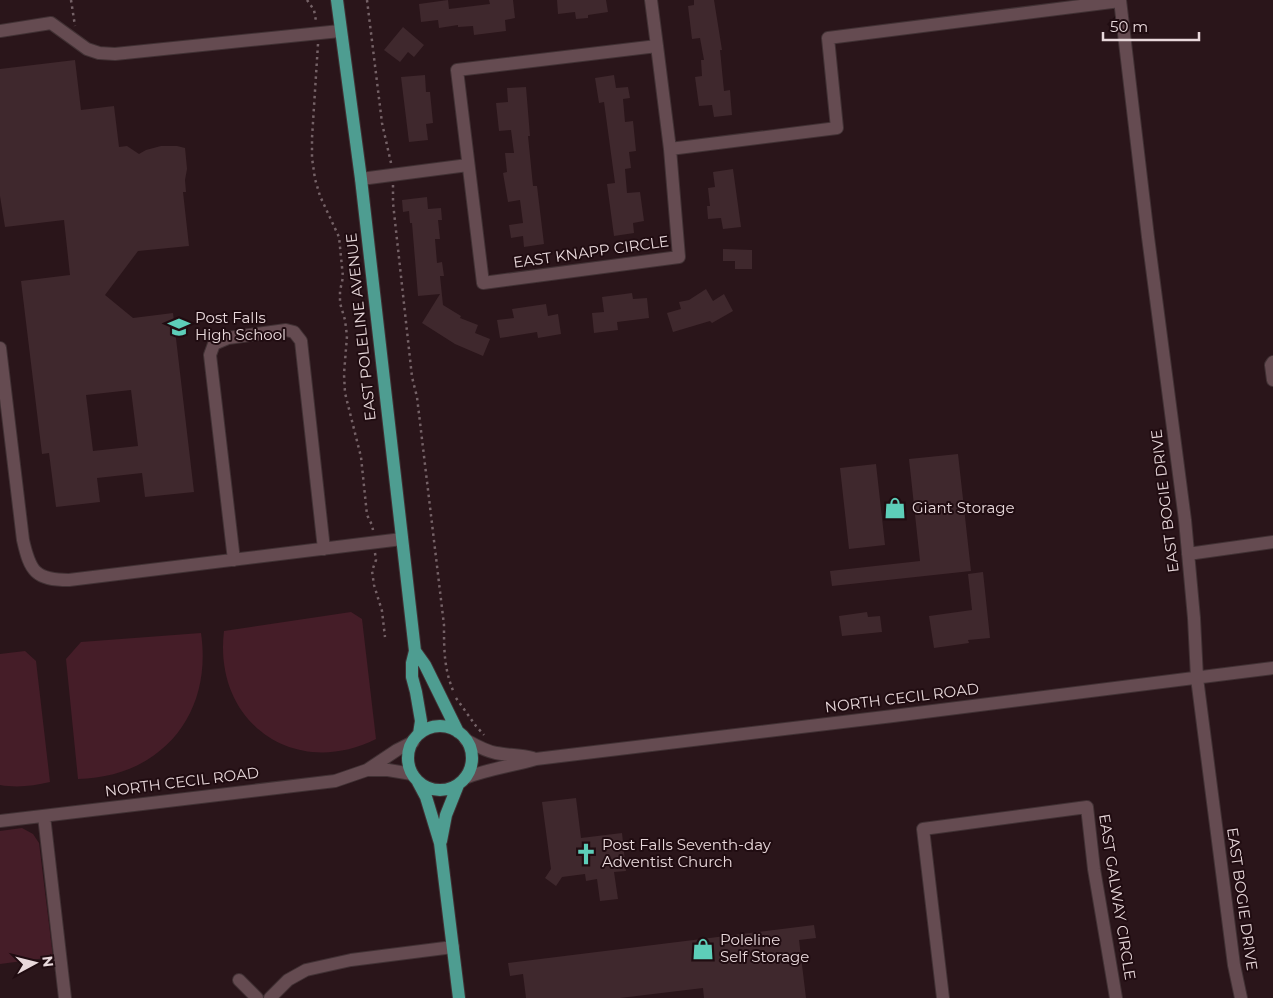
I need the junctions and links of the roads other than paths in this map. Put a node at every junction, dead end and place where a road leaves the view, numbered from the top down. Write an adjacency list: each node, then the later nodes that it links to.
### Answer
1 (337, 0): 5 (main road, EAST POLELINE AVENUE)
2 (651, 0): 6 (street)
3 (1120, 0): 7 (street); 16 (street, EAST BOGIE DRIVE)
4 (0, 31): 5 (street)
5 (340, 31): 9 (main road, EAST POLELINE AVENUE)
6 (657, 46): 7 (street, EAST KNAPP CIRCLE); 8 (street, EAST KNAPP CIRCLE)
7 (670, 149): 8 (street, EAST KNAPP CIRCLE)
8 (468, 165): 9 (street)
9 (361, 179): 13 (main road, EAST POLELINE AVENUE)
10 (0, 348): 17 (street)
11 (1273, 362): 12 (street)
12 (1273, 380)
13 (402, 539): 15 (street); 18 (main road, EAST POLELINE AVENUE)
14 (1273, 542): 16 (street)
15 (324, 549): 17 (street); 17 (street)
16 (1188, 554): 20 (street, EAST BOGIE DRIVE)
17 (234, 560)
18 (415, 652): 21 (main road, EAST POLELINE AVENUE); 22 (main road, EAST POLELINE AVENUE)
19 (1273, 668): 20 (street, NORTH CECIL ROAD)
20 (1197, 678): 23 (street, NORTH CECIL ROAD); 38 (street, EAST BOGIE DRIVE)
21 (462, 736): 22 (main road); 23 (street, NORTH CECIL ROAD); 26 (main road)
22 (416, 738): 24 (street, NORTH CECIL ROAD); 25 (main road)
23 (536, 759): 26 (street, NORTH CECIL ROAD)
24 (367, 770): 25 (street, NORTH CECIL ROAD); 27 (street, NORTH CECIL ROAD)
25 (415, 778): 26 (main road); 29 (main road)
26 (461, 782): 29 (main road)
27 (44, 816): 28 (street, NORTH CECIL ROAD); 32 (street)
28 (0, 821)
29 (440, 843): 30 (main road)
30 (453, 947): 34 (street); 35 (main road)
31 (239, 980): 33 (street)
32 (65, 998)
33 (257, 998)
34 (270, 998)
35 (459, 998)
36 (943, 998): 37 (street, EAST GALWAY CIRCLE)
37 (1116, 998)
38 (1240, 998)

